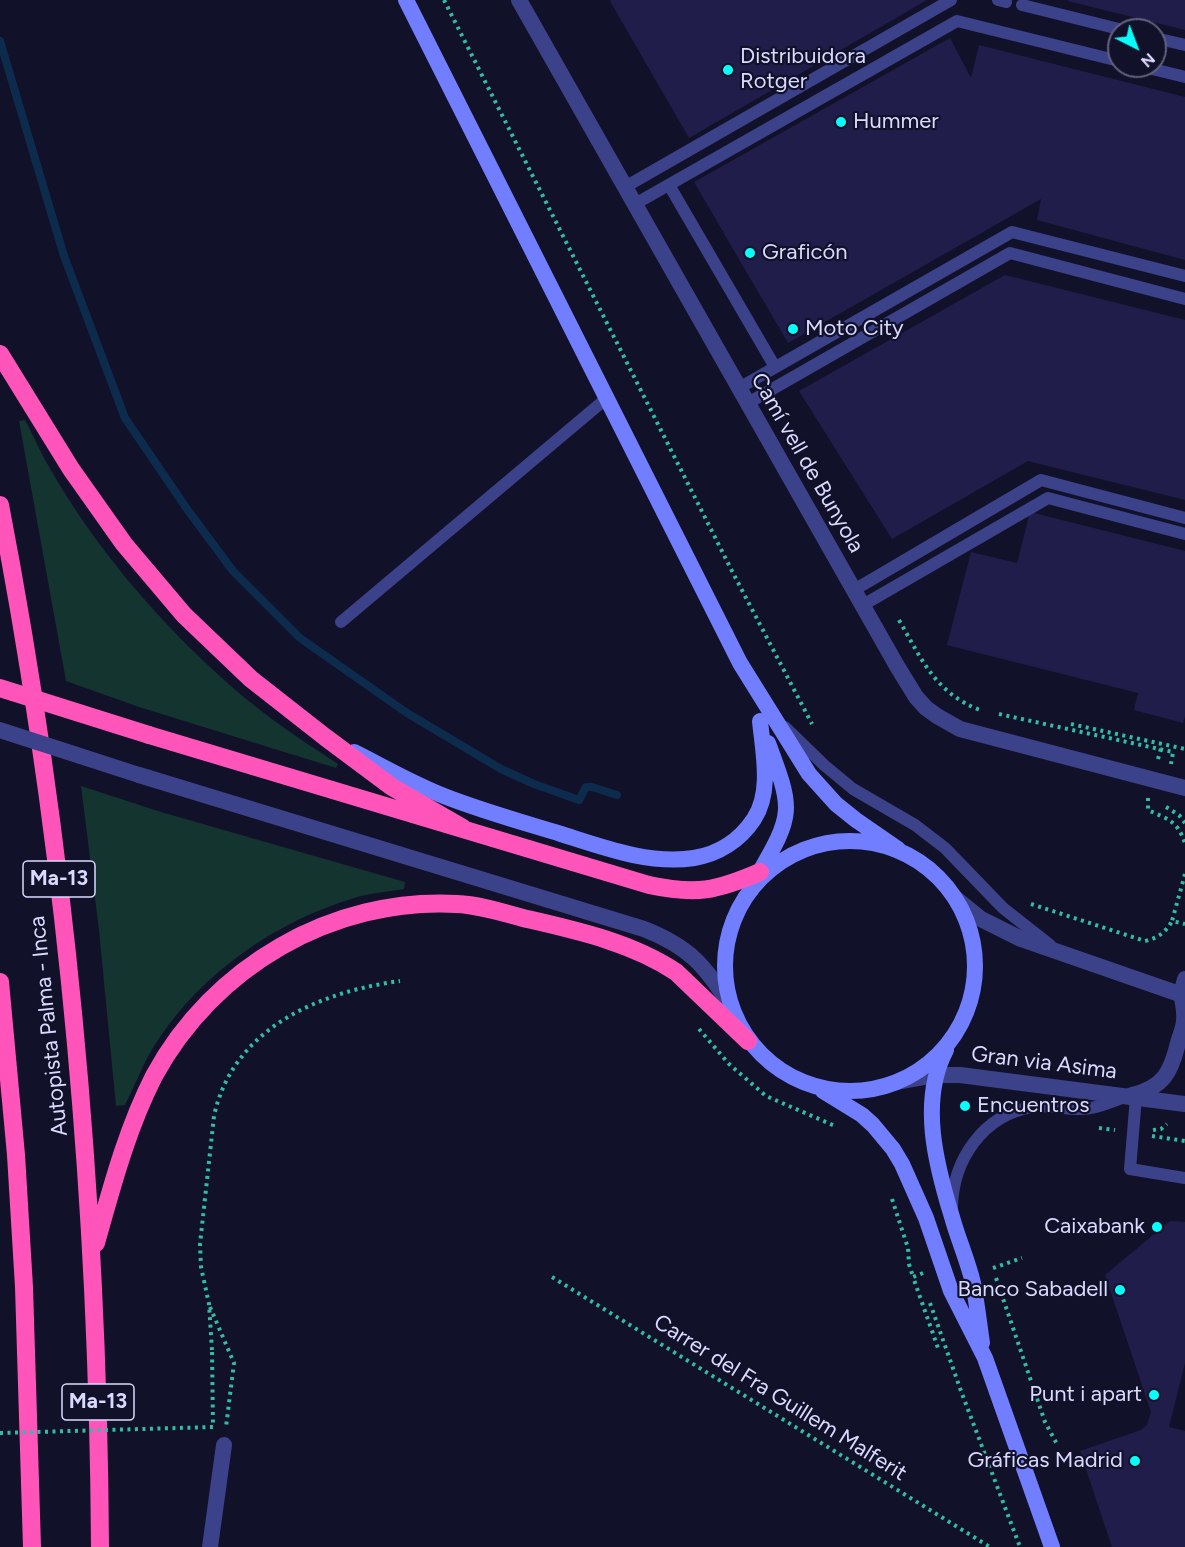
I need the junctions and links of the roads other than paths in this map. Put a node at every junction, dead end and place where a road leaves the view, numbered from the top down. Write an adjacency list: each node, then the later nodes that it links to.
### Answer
1 (406, 0): 19 (main road)
2 (519, 0): 12 (street, Camí vell de Bunyola)
3 (951, 0): 12 (lane)
4 (1022, 5): 5 (lane)
5 (1107, 26)
6 (1167, 41): 7 (lane)
7 (1185, 45)
8 (1107, 58): 11 (lane)
9 (1167, 73): 10 (lane)
10 (1185, 77)
11 (669, 185): 13 (lane); 17 (lane)
12 (625, 187): 13 (street, Camí vell de Bunyola)
13 (635, 204): 18 (street, Camí vell de Bunyola)
14 (1185, 276): 17 (lane)
15 (1185, 299): 20 (lane)
16 (0, 354): 30 (highway)
17 (775, 367): 18 (lane)
18 (739, 388): 20 (street, Camí vell de Bunyola)
19 (608, 398): 26 (lane); 28 (main road)
20 (748, 403): 24 (street, Camí vell de Bunyola)
21 (0, 505): 49 (highway, Autopista Palma - Inca / Ma-13)
22 (1185, 518): 24 (lane)
23 (1185, 534): 25 (lane)
24 (854, 590): 25 (street, Camí vell de Bunyola)
25 (863, 606): 31 (street, Camí vell de Bunyola)
26 (341, 622)
27 (0, 688): 32 (highway, bridge)
28 (766, 717): 30 (main road); 33 (main road); 34 (main road); 36 (lane)
29 (0, 730): 39 (street, bridge)
30 (325, 737): 32 (highway)
31 (1185, 788)
32 (463, 828): 34 (highway)
33 (897, 849): 34 (main road); 35 (main road)
34 (768, 869): 39 (main road)
35 (955, 898): 36 (street); 40 (main road)
36 (1061, 954): 38 (street)
37 (0, 982): 52 (highway, Autopista Palma - Inca / Ma-13)
38 (1184, 990): 45 (street)
39 (731, 1006): 41 (main road)
40 (953, 1038): 42 (main road); 44 (main road)
41 (748, 1041): 43 (main road); 49 (highway)
42 (936, 1075): 44 (street, Gran via Asima); 45 (street, Gran via Asima); 48 (main road)
43 (807, 1082): 44 (main road); 50 (main road)
44 (897, 1082)
45 (1132, 1096): 46 (street, Gran via Asima); 47 (lane); 48 (lane)
46 (1185, 1104)
47 (1185, 1178)
48 (952, 1217): 50 (main road)
49 (92, 1256): 53 (highway, Autopista Palma - Inca / Ma-13)
50 (985, 1358): 55 (main road)
51 (224, 1445): 54 (street)
52 (32, 1547)
53 (100, 1547)
54 (210, 1547)
55 (1052, 1547)

